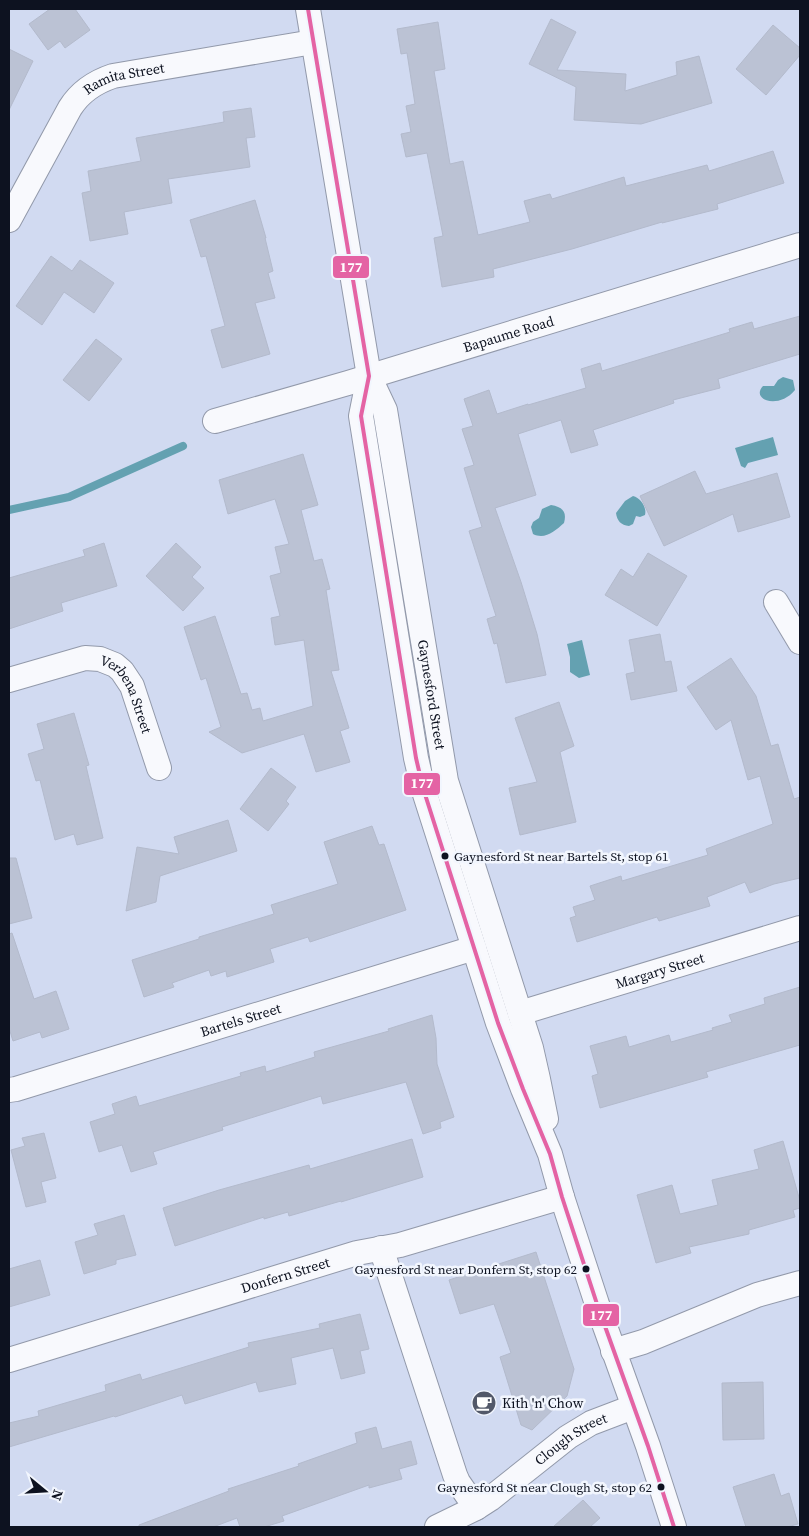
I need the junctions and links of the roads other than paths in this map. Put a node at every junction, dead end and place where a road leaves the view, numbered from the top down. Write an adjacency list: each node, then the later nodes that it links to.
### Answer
1 (308, 9): 2 (street, Gaynesford Street)
2 (313, 42): 3 (street, Ramita Street); 5 (street, Gaynesford Street)
3 (9, 220)
4 (800, 245): 5 (street, Bapaume Road)
5 (369, 376): 6 (street, Bapaume Road); 12 (street, Gaynesford Street); 13 (street, Gaynesford Street)
6 (215, 421)
7 (776, 602): 8 (street)
8 (800, 642)
9 (9, 680): 10 (street, Verbena Street)
10 (159, 768)
11 (800, 928): 13 (street, Margary Street)
12 (474, 948): 14 (street, Bartels Street); 15 (street, Gaynesford Street)
13 (520, 1013): 15 (street, Gaynesford Street)
14 (9, 1090)
15 (550, 1154): 16 (street, Gaynesford Street)
16 (562, 1197): 17 (street, Donfern Street); 19 (street, Gaynesford Street)
17 (381, 1248): 20 (street, Donfern Street); 22 (street)
18 (800, 1282): 19 (street)
19 (613, 1351): 21 (street, Gaynesford Street)
20 (9, 1360)
21 (633, 1406): 22 (street, Clough Street); 24 (street, Gaynesford Street)
22 (476, 1508): 23 (street, Clough Street)
23 (437, 1527)
24 (674, 1527)

